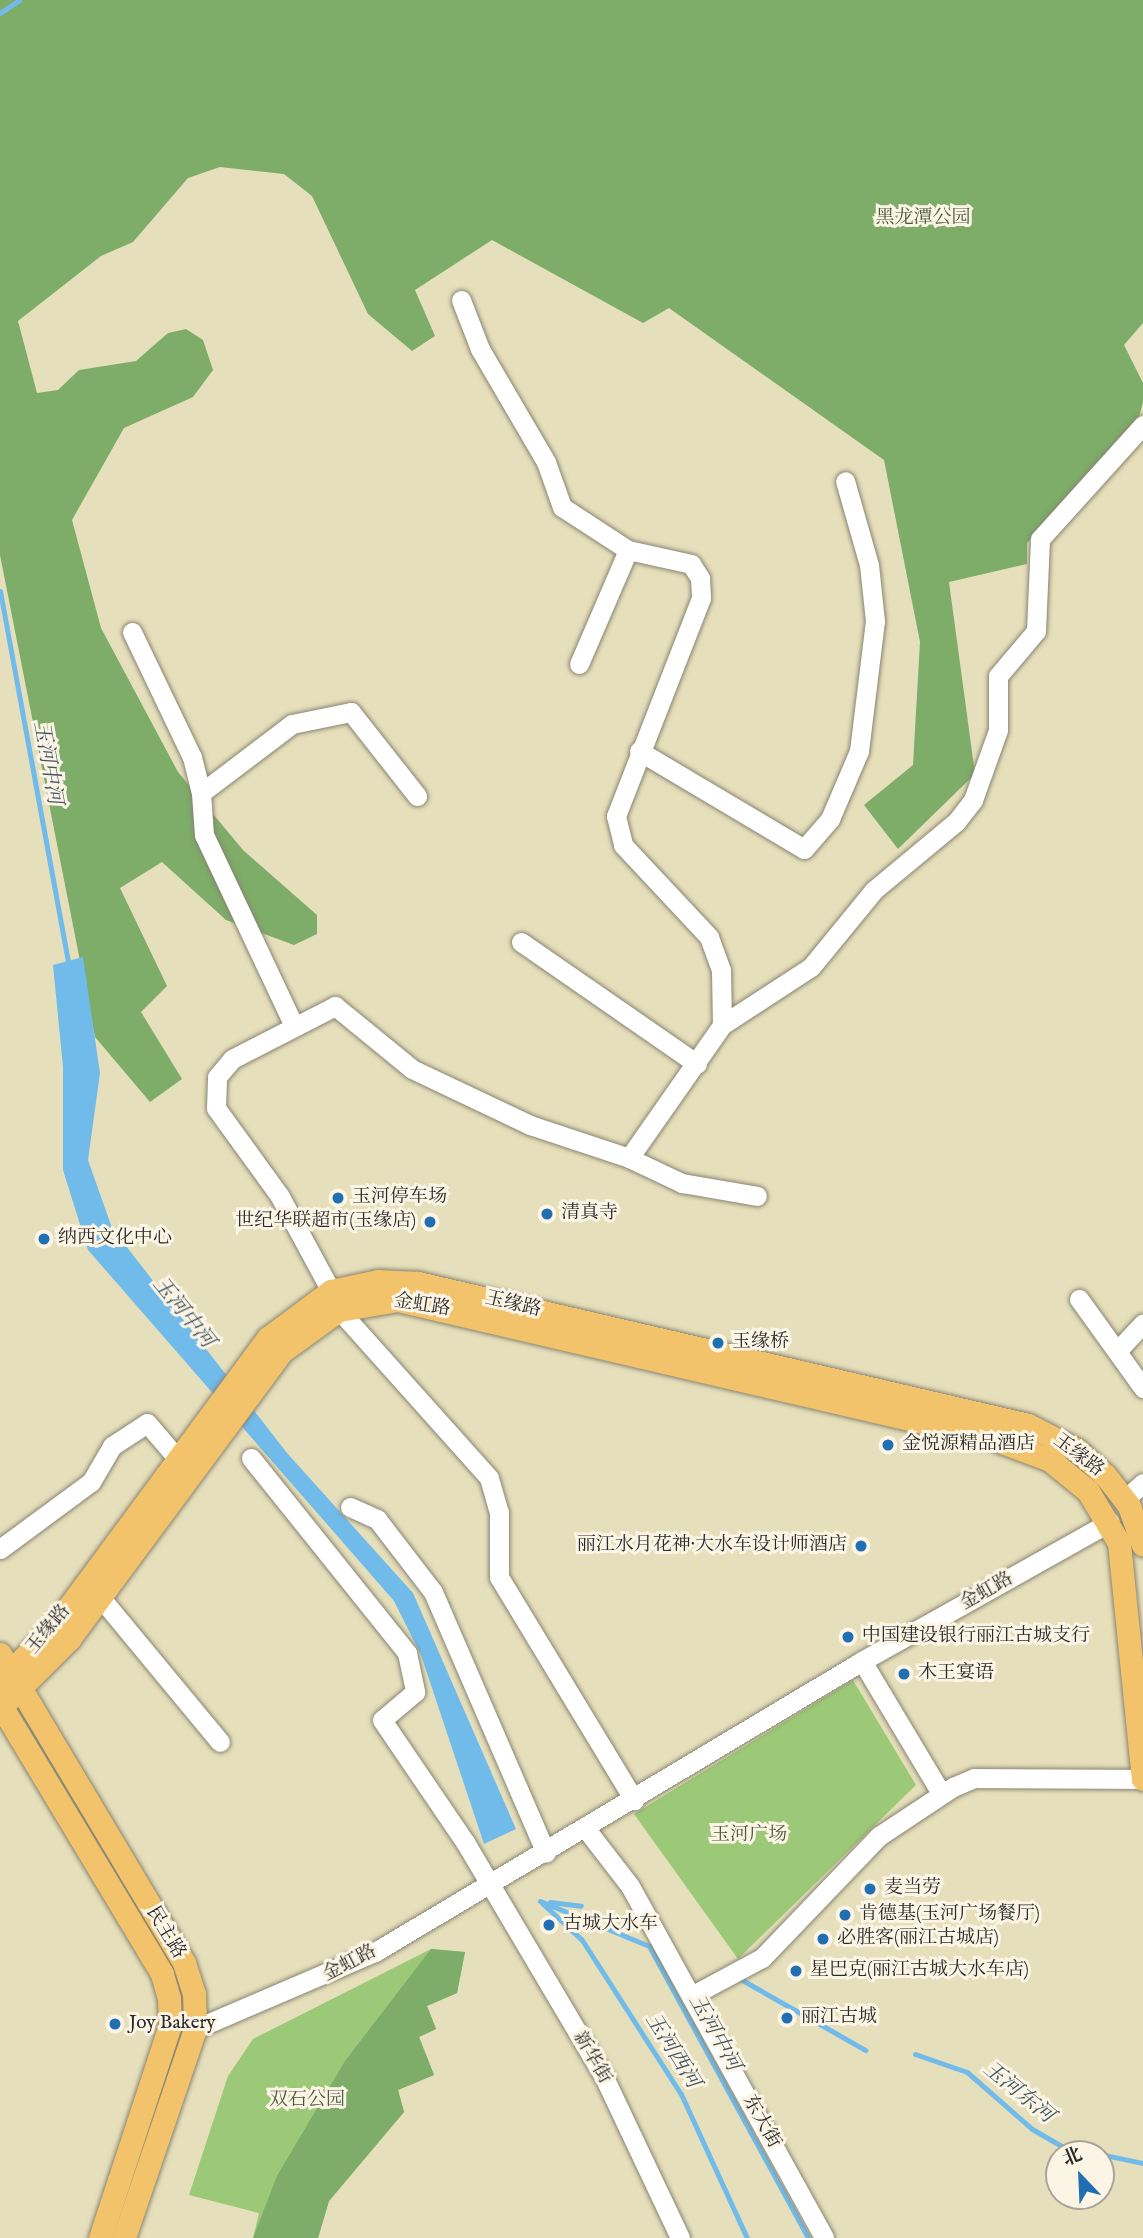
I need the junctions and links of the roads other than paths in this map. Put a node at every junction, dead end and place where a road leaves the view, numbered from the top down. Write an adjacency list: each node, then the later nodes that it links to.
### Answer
1 (461, 300): 4 (street)
2 (1143, 425): 11 (street)
3 (845, 481): 7 (street)
4 (628, 550): 6 (street); 7 (street)
5 (132, 632): 8 (street)
6 (579, 664)
7 (639, 751): 11 (street)
8 (201, 793): 9 (street); 12 (street)
9 (417, 796)
10 (521, 942): 13 (street)
11 (722, 1025): 13 (street)
12 (294, 1027): 14 (street); 17 (street)
13 (697, 1064): 14 (street)
14 (629, 1158): 15 (street)
15 (757, 1196)
16 (1079, 1298): 19 (street)
17 (335, 1301): 22 (main road, 金虹路); 24 (main road, 玉缘路); 26 (main road, 金虹路); 36 (street)
18 (1143, 1323): 19 (street)
19 (1119, 1349): 20 (street)
20 (1143, 1388)
21 (251, 1458): 39 (street, 新华街)
22 (183, 1465): 28 (street); 29 (main road, 金虹路); 31 (main road, 玉缘路)
23 (1143, 1483): 24 (street)
24 (1124, 1500): 27 (main road, 玉缘路)
25 (350, 1507): 38 (street)
26 (1110, 1522): 30 (street, 金虹路); 34 (main road, 金虹路)
27 (1143, 1545)
28 (0, 1549)
29 (100, 1597): 31 (main road, 金虹路); 33 (street)
30 (862, 1661): 35 (street); 36 (street, 金虹路)
31 (8, 1675): 32 (main road, 金虹路); 41 (main road, 民主路)
32 (1, 1707): 42 (main road, 民主路)
33 (220, 1742)
34 (1143, 1779): 35 (street)
35 (942, 1793): 40 (street)
36 (634, 1800): 37 (street, 金虹路)
37 (586, 1829): 38 (street, 金虹路); 40 (street, 东大街)
38 (543, 1855): 39 (street, 金虹路)
39 (492, 1884): 41 (street, 金虹路); 44 (street, 新华街)
40 (691, 1996): 45 (street, 东大街)
41 (195, 2029): 43 (main road, 民主路)
42 (100, 2238)
43 (124, 2238)
44 (680, 2238)
45 (824, 2238)

